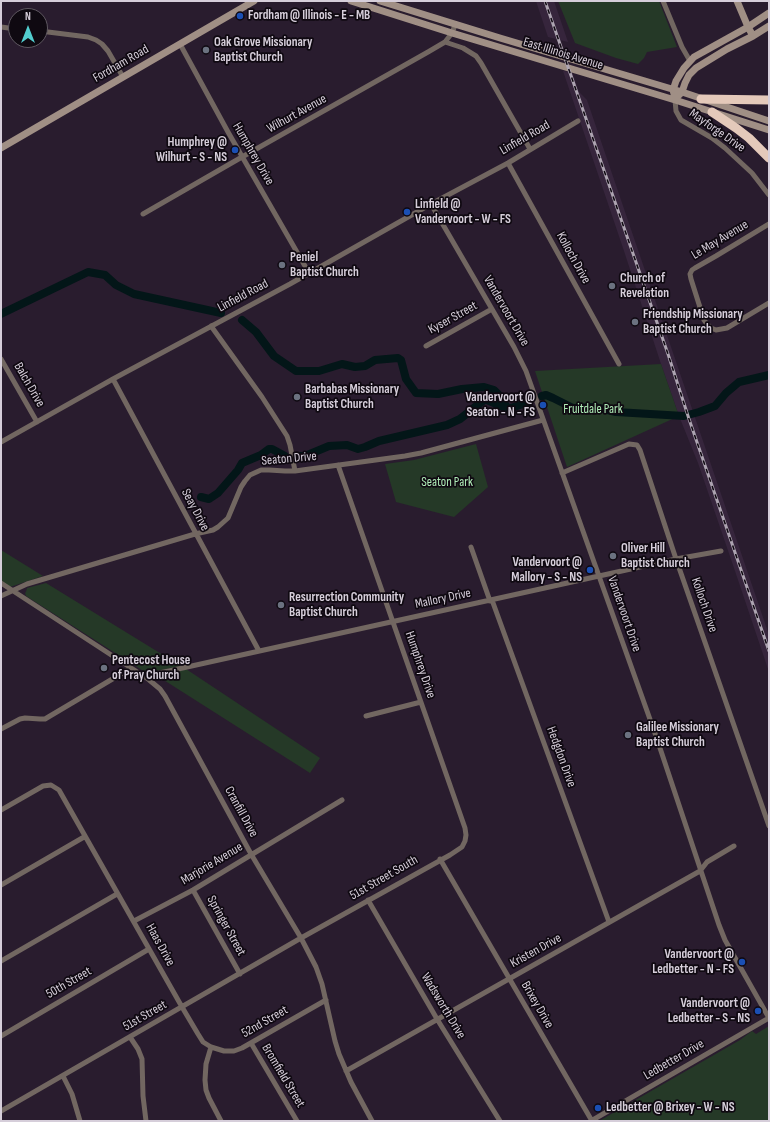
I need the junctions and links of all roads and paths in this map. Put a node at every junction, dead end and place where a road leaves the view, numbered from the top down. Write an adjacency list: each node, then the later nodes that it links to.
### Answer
1 (254, 1): 15 (main road, Fordham Road)
2 (351, 1): 11 (main road, East Illinois Avenue)
3 (380, 1): 7 (main road, East Illinois Avenue)
4 (663, 1): 17 (street)
5 (737, 1): 9 (main road)
6 (769, 13): 9 (main road)
7 (455, 25): 11 (street, Wilhurt Avenue); 19 (main road, East Illinois Avenue)
8 (769, 26): 12 (main road)
9 (748, 27): 12 (main road); 13 (main road)
10 (48, 32): 18 (street)
11 (452, 33): 14 (street, Wilhurt Avenue); 22 (main road, East Illinois Avenue)
12 (753, 36): 16 (main road)
13 (722, 40): 16 (street); 17 (main road)
14 (445, 42): 29 (street); 30 (street, Wilhurt Avenue)
15 (180, 44): 18 (main road, Fordham Road); 30 (street, Humphrey Drive)
16 (727, 49): 20 (main road)
17 (690, 62): 19 (main road)
18 (123, 77): 28 (main road, Fordham Road)
19 (673, 90): 20 (main road, East Illinois Avenue); 22 (main road)
20 (682, 92): 21 (main road, East Illinois Avenue); 22 (main road)
21 (701, 98): 23 (highway); 25 (main road, East Illinois Avenue)
22 (675, 100): 24 (main road, East Illinois Avenue); 33 (street, Mayforge Drive)
23 (769, 100)
24 (712, 112): 27 (main road, East Illinois Avenue); 31 (highway)
25 (769, 121)
26 (578, 122): 29 (street, Linfield Road)
27 (769, 130)
28 (1, 148)
29 (530, 149): 32 (street, Linfield Road)
30 (242, 156): 35 (street, Wilhurt Avenue); 37 (street, Humphrey Drive)
31 (769, 158)
32 (508, 163): 34 (street, Linfield Road); 43 (street, Kolloch Drive)
33 (769, 195)
34 (431, 204): 37 (street, Linfield Road); 39 (street, Vandervoort Drive)
35 (143, 214)
36 (769, 224): 38 (street, Le May Avenue)
37 (309, 273): 40 (street, Linfield Road)
38 (769, 303)
39 (492, 309): 41 (street, Kyser Street); 45 (street, Vandervoort Drive)
40 (211, 326): 44 (street, Linfield Road); 49 (street)
41 (426, 346)
42 (1, 359): 46 (street, Balch Drive)
43 (619, 364)
44 (113, 379): 46 (street, Linfield Road); 51 (street, Seay Drive)
45 (543, 420): 48 (street, Seaton Drive); 50 (street, Vandervoort Drive)
46 (37, 422): 47 (street, Linfield Road)
47 (1, 442)
48 (338, 465): 49 (street, Seaton Drive); 60 (street, Humphrey Drive)
49 (295, 471): 51 (street, Seaton Drive)
50 (562, 473): 54 (street, Kolloch Drive); 55 (street, Vandervoort Drive)
51 (195, 534): 57 (street, Seaton Drive); 61 (street, Seay Drive)
52 (471, 547): 59 (street, Hedgdon Drive)
53 (721, 551): 54 (street, Mallory Drive)
54 (676, 560): 55 (street, Mallory Drive); 69 (street, Kolloch Drive)
55 (599, 577): 59 (street, Mallory Drive); 75 (street, Vandervoort Drive)
56 (1, 583): 57 (street, Cranfill Drive)
57 (12, 590): 58 (street, Seaton Drive); 62 (street, Cranfill Drive)
58 (1, 596)
59 (491, 600): 60 (street, Mallory Drive); 81 (street, Hedgdon Drive)
60 (393, 621): 61 (street, Mallory Drive); 64 (street, Humphrey Drive)
61 (259, 651): 63 (street, Mallory Drive)
62 (131, 668): 63 (street, Cranfill Drive); 66 (street)
63 (148, 679): 73 (street, Cranfill Drive)
64 (421, 702): 65 (street); 70 (street, Humphrey Drive)
65 (366, 716)
66 (1, 729)
67 (342, 800): 73 (street, Marjorie Avenue)
68 (1, 810): 71 (street, Haas Drive)
69 (769, 826)
70 (465, 828): 74 (street, 51st Street South)
71 (84, 837): 76 (street); 78 (street, Haas Drive)
72 (734, 846): 75 (street, Kristen Drive)
73 (251, 854): 77 (street, Marjorie Avenue); 82 (street, Cranfill Drive)
74 (440, 859): 79 (street, 51st Street South); 86 (street, Brixey Drive)
75 (700, 871): 81 (street, Kristen Drive); 89 (street, Vandervoort Drive)
76 (1, 885)
77 (193, 890): 80 (street, Marjorie Avenue); 85 (street, Springer Street)
78 (117, 894): 80 (street, Haas Drive); 84 (street)
79 (368, 900): 82 (street, 51st Street South); 90 (street, Wadsworth Drive)
80 (134, 921): 83 (street, Haas Drive)
81 (609, 922): 86 (street, Kristen Drive)
82 (300, 938): 85 (street, 51st Street); 87 (street, Cranfill Drive)
83 (149, 949): 88 (street, Haas Drive); 91 (street, 50th Street)
84 (1, 961)
85 (240, 974): 88 (street, 51st Street)
86 (509, 979): 90 (street, Kristen Drive); 104 (street, Brixey Drive)
87 (326, 1000): 93 (street, 52nd Street); 95 (street, Cranfill Drive)
88 (182, 1007): 92 (street, 51st Street); 94 (street, Haas Drive)
89 (769, 1018): 104 (street, Ledbetter Drive)
90 (437, 1019): 95 (street, Kristen Drive); 103 (street, Wadsworth Drive)
91 (1, 1036)
92 (130, 1037): 96 (street, 51st Street); 99 (street)
93 (251, 1043): 94 (street, 52nd Street); 101 (street, Bromfield Street)
94 (211, 1048): 100 (street)
95 (346, 1071): 102 (street, Cranfill Drive)
96 (63, 1076): 97 (street, 51st Street); 98 (street)
97 (1, 1111)
98 (80, 1121)
99 (146, 1121)
100 (221, 1121)
101 (297, 1121)
102 (372, 1121)
103 (500, 1121)
104 (591, 1121)

